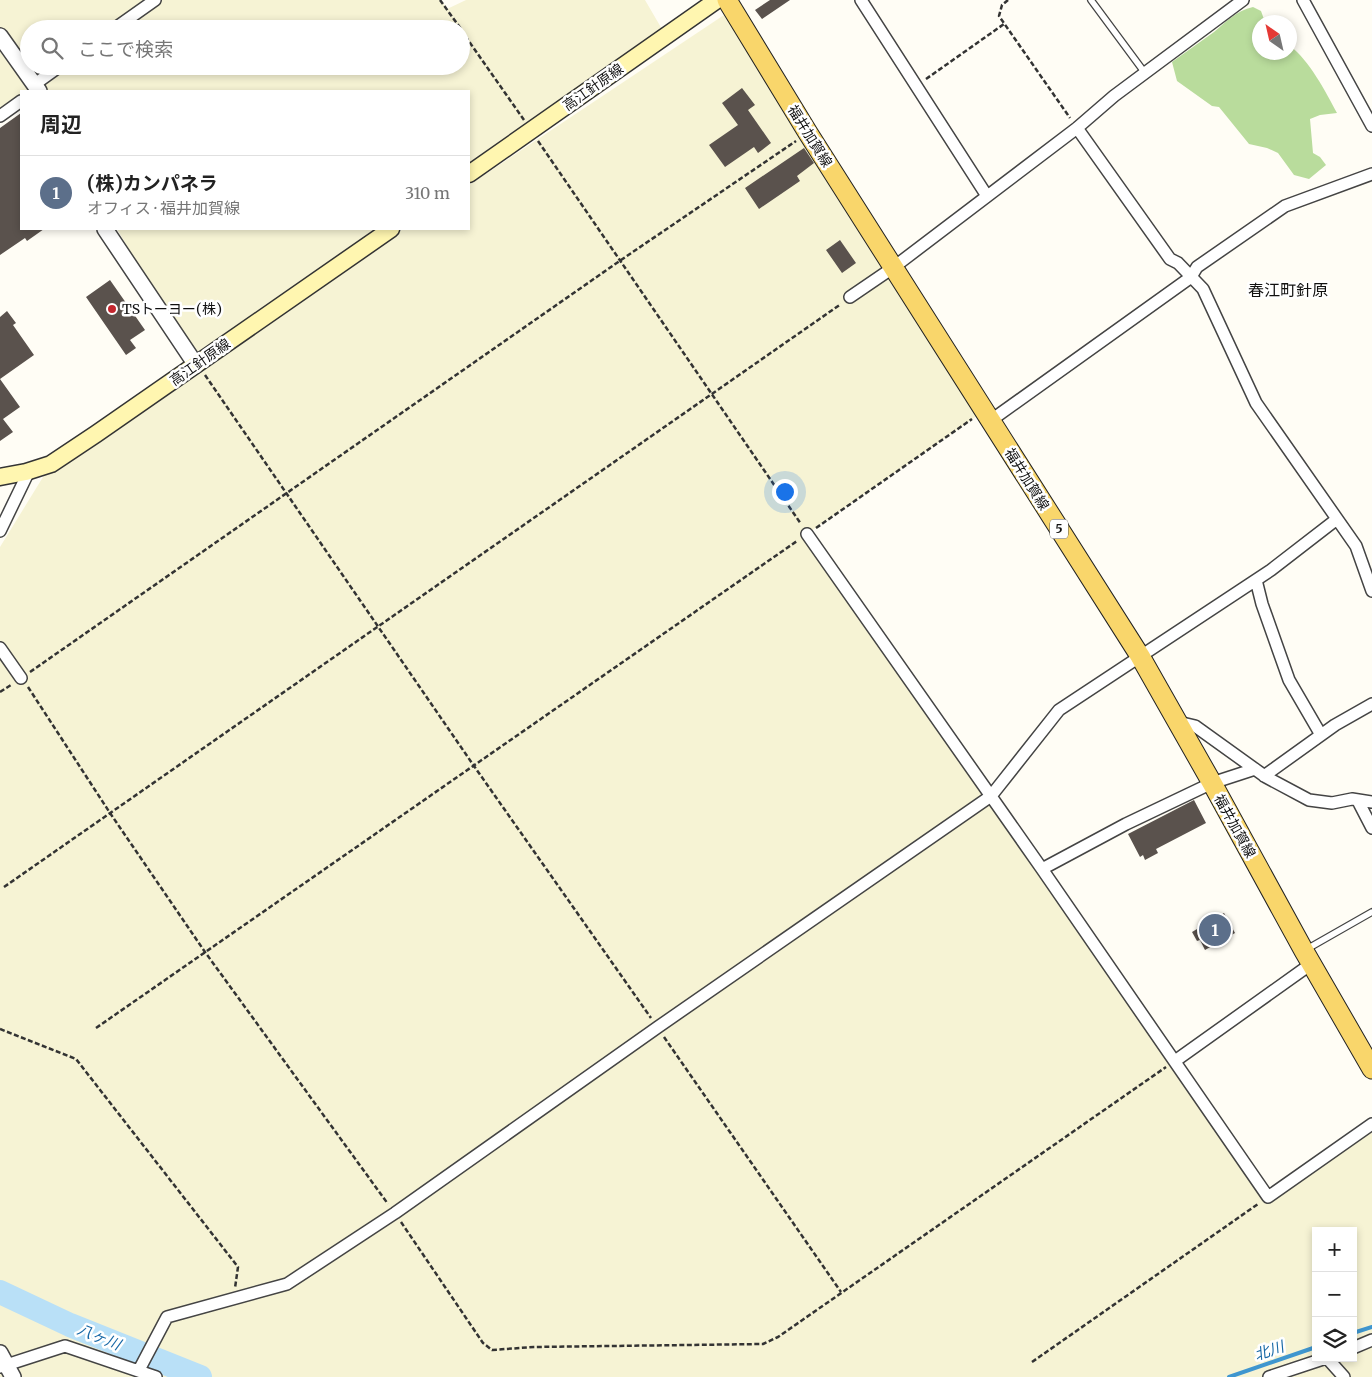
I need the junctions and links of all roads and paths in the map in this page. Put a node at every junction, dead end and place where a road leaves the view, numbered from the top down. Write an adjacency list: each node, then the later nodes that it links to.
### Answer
1 (155, 0): 10 (street)
2 (440, 0): 11 (path)
3 (718, 0): 25 (main road, 高江針原線)
4 (727, 0): 26 (main road, 福井加賀線 / 5)
5 (861, 0): 19 (street)
6 (1008, 0): 12 (path)
7 (1091, 0): 16 (lane)
8 (1243, 0): 16 (street)
9 (1303, 0): 23 (street)
10 (127, 20)
11 (454, 20)
12 (1004, 24): 19 (path); 24 (path)
13 (0, 36): 15 (street)
14 (470, 42): 25 (path)
15 (20, 65)
16 (1145, 73): 24 (street)
17 (26, 75): 20 (street)
18 (51, 75): 20 (street)
19 (916, 86): 29 (street)
20 (36, 89)
21 (20, 102): 22 (street)
22 (0, 116)
23 (1372, 126)
24 (1077, 128): 29 (street); 34 (street)
25 (531, 131): 27 (main road, 高江針原線); 32 (path)
26 (808, 133): 32 (path); 33 (main road, 福井加賀線 / 5)
27 (470, 173)
28 (1372, 174): 34 (street)
29 (987, 196): 33 (street)
30 (106, 230): 36 (street)
31 (390, 230): 36 (main road, 高江針原線)
32 (621, 260): 37 (path); 41 (path)
33 (894, 267): 35 (street); 38 (main road, 福井加賀線 / 5)
34 (1191, 277): 38 (street); 42 (street)
35 (850, 297): 37 (path)
36 (197, 365): 39 (main road, 高江針原線); 41 (path)
37 (712, 394): 44 (path); 47 (path)
38 (987, 416): 44 (path); 49 (main road, 福井加賀線 / 5)
39 (29, 471): 40 (main road, 高江針原線); 43 (street)
40 (0, 477)
41 (286, 493): 47 (path); 50 (path)
42 (1338, 519): 45 (street); 46 (street)
43 (0, 531)
44 (807, 534): 55 (path); 58 (street)
45 (1256, 580): 49 (street); 54 (street)
46 (1372, 591)
47 (378, 626): 55 (path); 61 (path)
48 (0, 648): 50 (street)
49 (1140, 656): 53 (main road, 福井加賀線 / 5); 58 (street)
50 (21, 678): 51 (path); 61 (path)
51 (0, 692)
52 (1372, 704): 54 (street)
53 (1178, 722): 56 (street); 57 (main road, 福井加賀線 / 5)
54 (1321, 735): 56 (street)
55 (474, 766): 66 (path); 68 (path)
56 (1259, 772): 57 (street); 59 (street)
57 (1212, 783): 63 (street); 67 (main road, 福井加賀線 / 5)
58 (992, 796): 63 (street); 68 (street)
59 (1358, 801): 60 (street); 62 (street)
60 (1372, 802)
61 (110, 814): 64 (path); 66 (path)
62 (1372, 828)
63 (1042, 868): 71 (street)
64 (4, 887)
65 (1372, 912): 67 (lane)
66 (206, 952): 70 (path); 75 (path)
67 (1308, 958): 71 (street); 72 (main road, 福井加賀線 / 5)
68 (658, 1027): 75 (street); 76 (path)
69 (0, 1028): 77 (path)
70 (96, 1028)
71 (1175, 1060): 74 (street); 76 (path)
72 (1372, 1069)
73 (1372, 1124): 74 (street)
74 (1268, 1197): 80 (path)
75 (395, 1213): 76 (path); 77 (street)
76 (842, 1292)
77 (233, 1300): 84 (street)
78 (1372, 1340): 79 (street)
79 (1357, 1346)
80 (1032, 1362)
81 (1315, 1362): 86 (street)
82 (1331, 1362): 87 (street)
83 (5, 1366): 84 (street)
84 (141, 1367): 85 (street)
85 (156, 1377)
86 (1269, 1377)
87 (1344, 1377)

